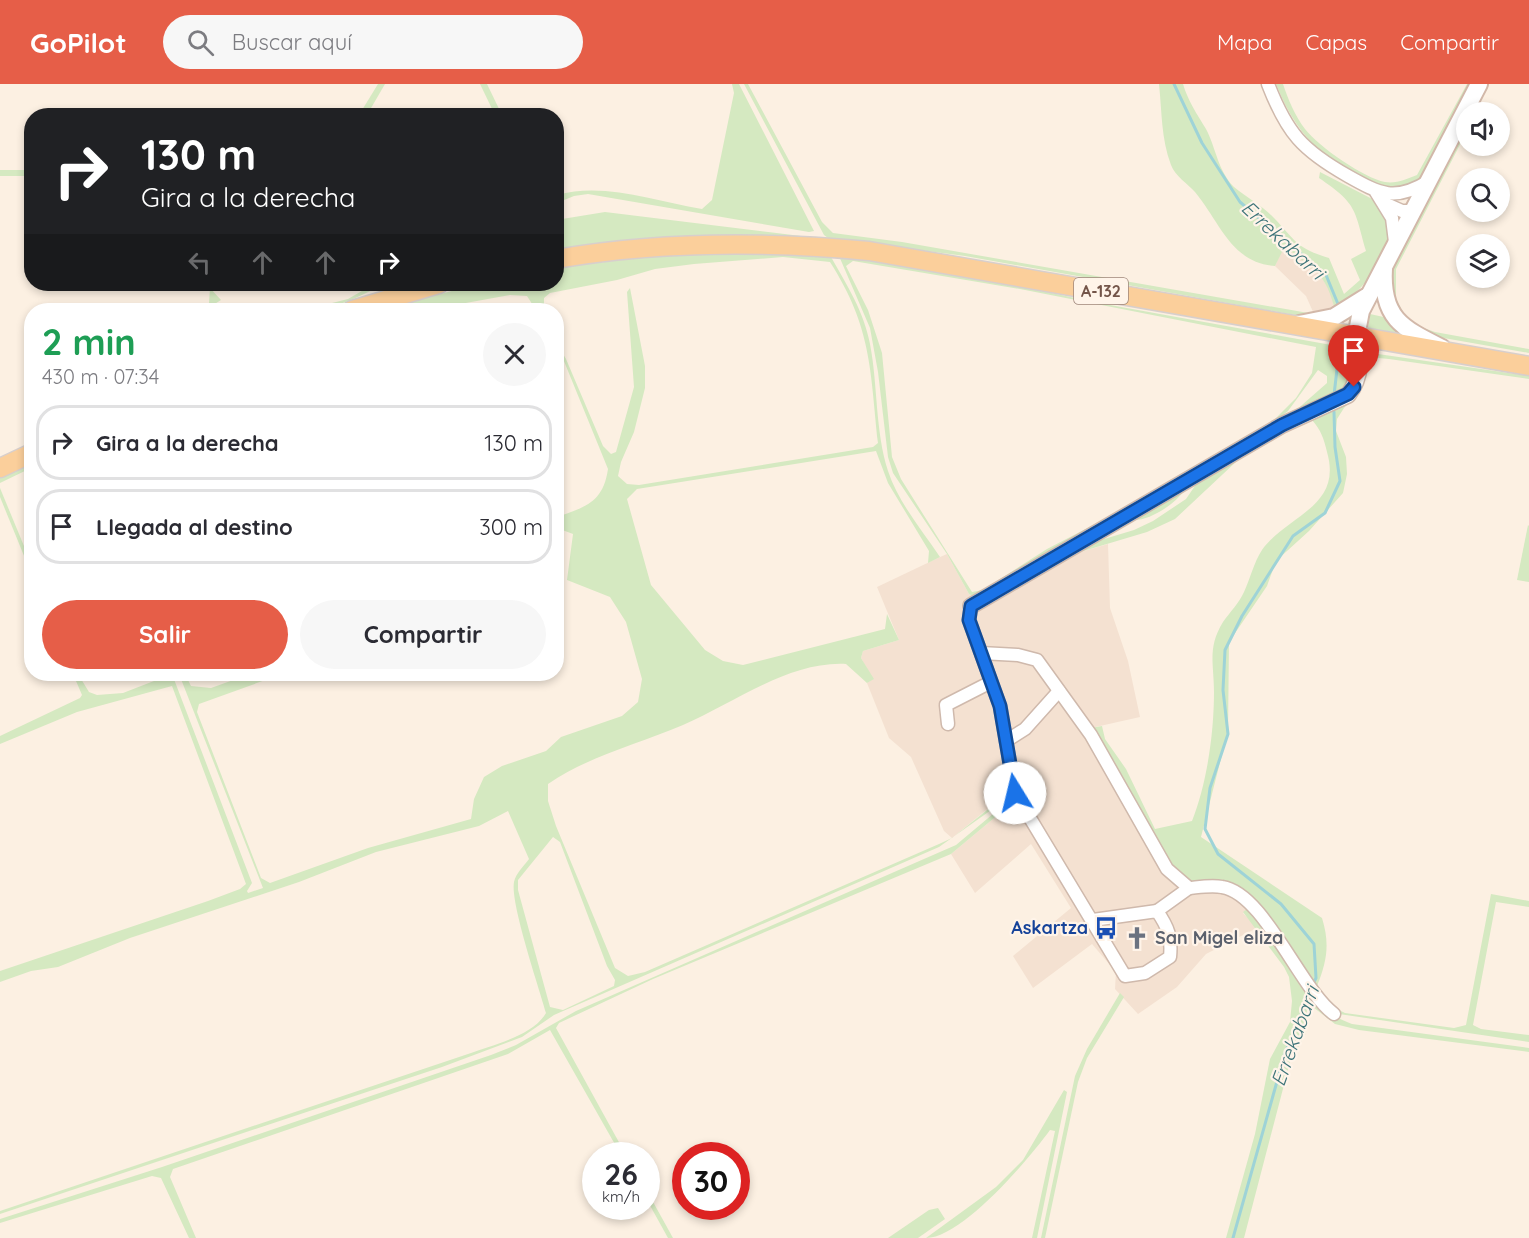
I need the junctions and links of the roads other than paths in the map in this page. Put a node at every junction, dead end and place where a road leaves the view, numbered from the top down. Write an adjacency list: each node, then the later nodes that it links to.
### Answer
1 (1268, 84): 4 (street)
2 (1479, 84): 3 (main road)
3 (1429, 181): 4 (street); 5 (main road)
4 (1386, 198): 5 (street); 6 (street)
5 (1412, 211): 6 (main road)
6 (1395, 246): 8 (main road)
7 (564, 258): 14 (main road, A-132)
8 (1385, 264): 10 (main road); 13 (main road)
9 (416, 291): 11 (main road)
10 (1369, 295): 12 (main road); 14 (main road)
11 (375, 303)
12 (1361, 311): 13 (main road); 15 (main road)
13 (1391, 314): 16 (main road)
14 (1286, 325): 15 (main road, A-132)
15 (1356, 337): 16 (main road, A-132); 20 (street)
16 (1451, 353): 17 (main road, A-132)
17 (1529, 366)
18 (24, 457): 19 (main road)
19 (0, 468)
20 (971, 606): 21 (street)
21 (981, 652): 22 (street); 23 (street)
22 (991, 681): 24 (street); 25 (street)
23 (1059, 691): 25 (street); 26 (street)
24 (948, 724)
25 (1006, 741): 28 (street)
26 (1190, 888): 27 (street); 29 (street)
27 (1157, 911): 28 (street); 28 (street)
28 (1093, 920)
29 (1334, 1014)

